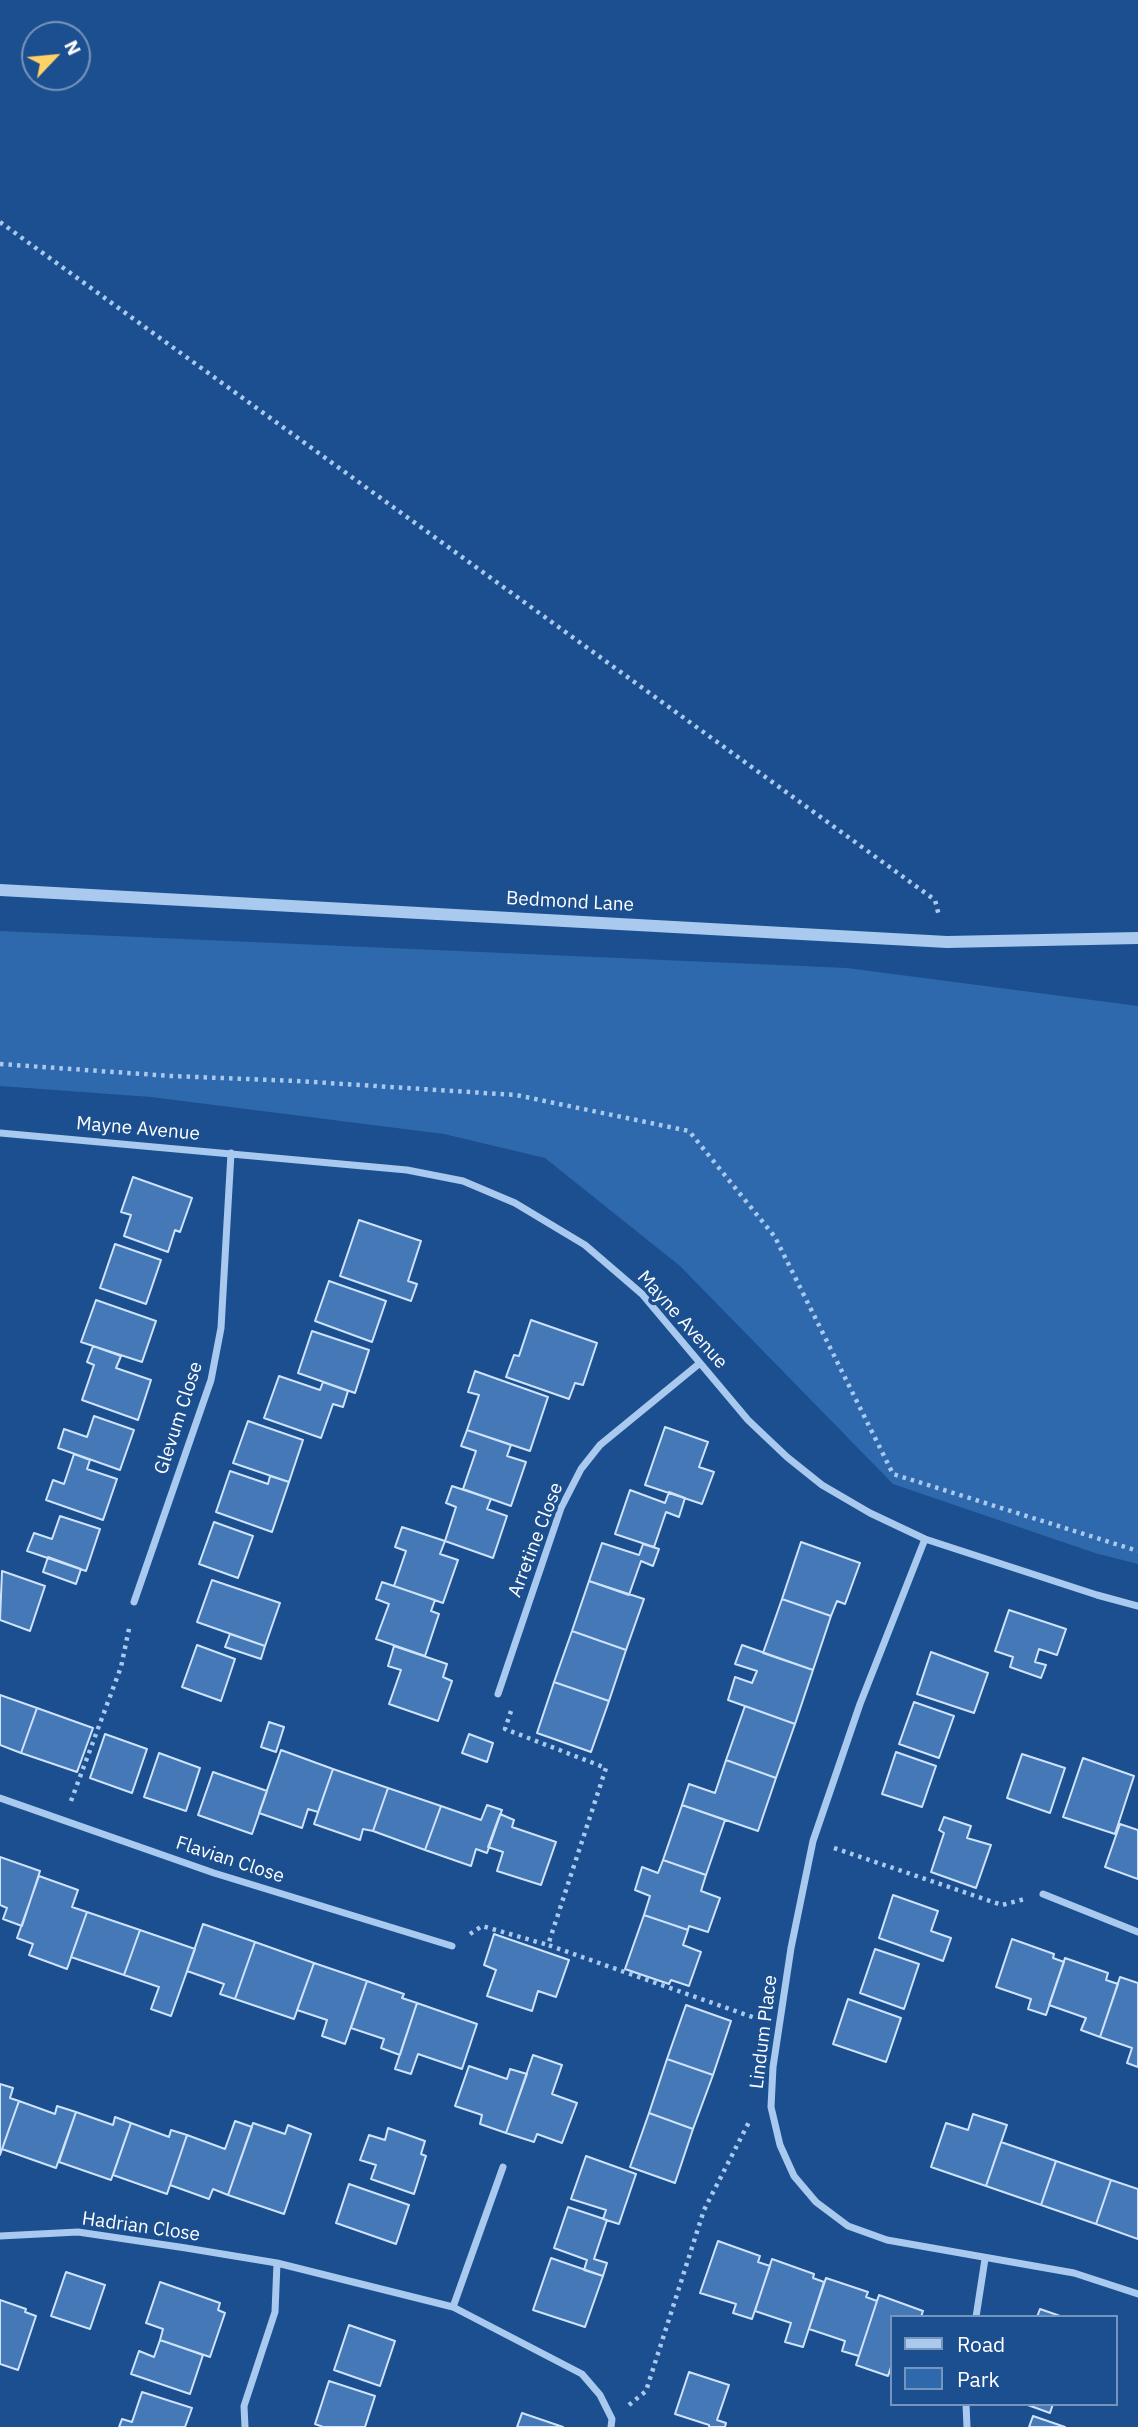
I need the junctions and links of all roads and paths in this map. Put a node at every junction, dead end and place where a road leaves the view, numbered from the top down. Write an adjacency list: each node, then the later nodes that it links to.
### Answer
1 (0, 222): 4 (path)
2 (0, 890): 4 (street, Bedmond Lane)
3 (1138, 938): 4 (street, Bedmond Lane)
4 (947, 942)
5 (0, 1064): 10 (path)
6 (0, 1133): 7 (street, Mayne Avenue)
7 (231, 1153): 8 (street, Mayne Avenue); 11 (street, Glevum Close)
8 (700, 1363): 9 (street, Mayne Avenue); 13 (street, Arretine Close)
9 (925, 1539): 12 (street, Mayne Avenue); 17 (street, Lindum Place)
10 (1138, 1551)
11 (134, 1602): 16 (path)
12 (1138, 1606)
13 (498, 1694)
14 (513, 1707): 20 (path)
15 (0, 1798): 16 (street, Flavian Close)
16 (65, 1820): 21 (street, Flavian Close)
17 (813, 1841): 18 (path); 22 (street, Lindum Place)
18 (1043, 1894): 19 (street)
19 (1138, 1932)
20 (548, 1945): 21 (path); 22 (path)
21 (452, 1946)
22 (779, 2026): 23 (street, Lindum Place)
23 (771, 2107): 26 (street, Lindum Place); 32 (path)
24 (503, 2167): 29 (street)
25 (0, 2236): 27 (street, Hadrian Close)
26 (985, 2259): 28 (street, Lindum Place); 30 (street)
27 (277, 2263): 29 (street, Hadrian Close); 33 (street)
28 (1138, 2294)
29 (453, 2307): 32 (street, Hadrian Close)
30 (976, 2315)
31 (966, 2406): 34 (street)
32 (612, 2423)
33 (244, 2427)
34 (967, 2427)

